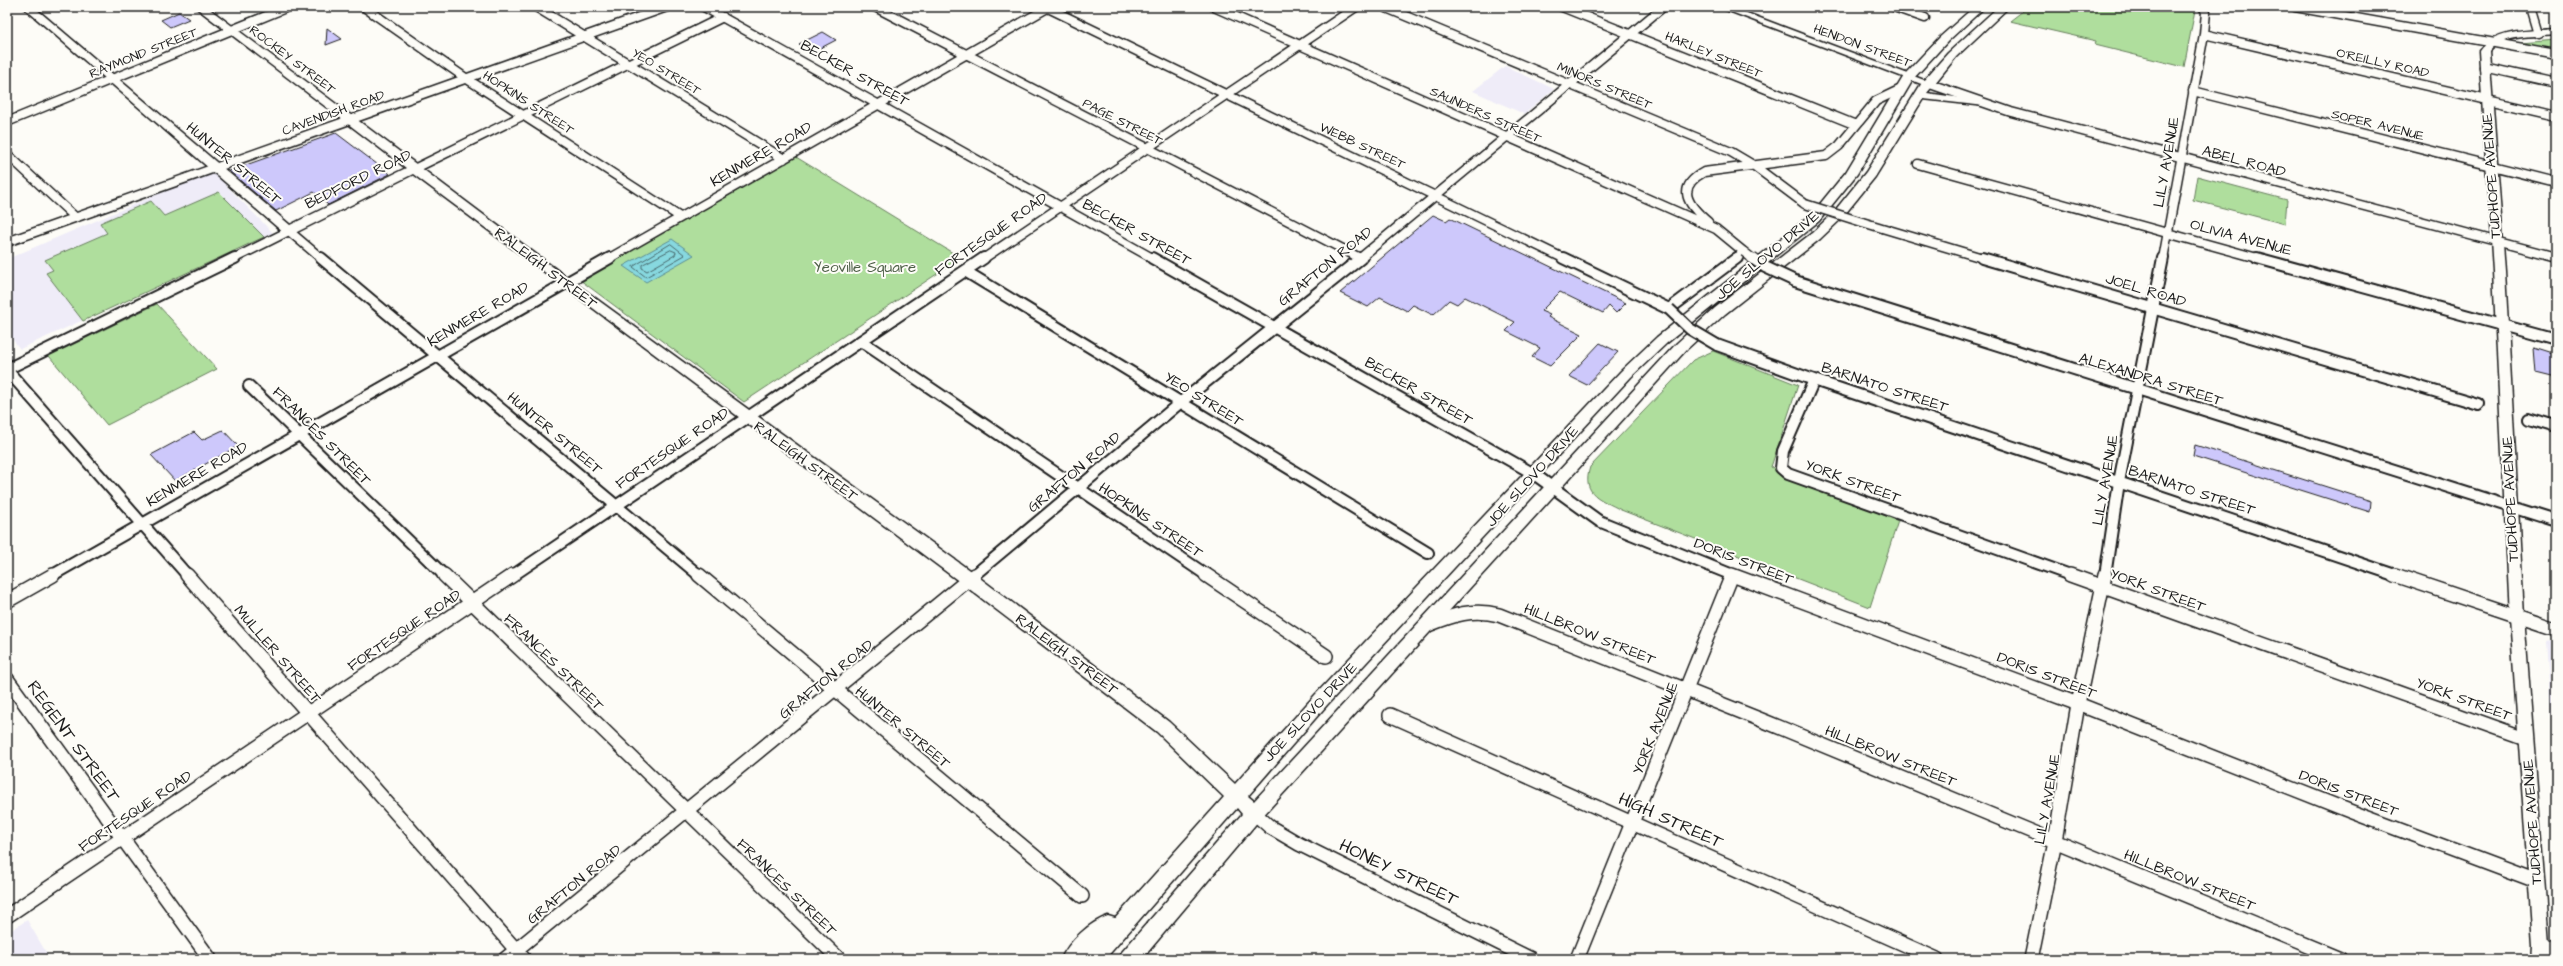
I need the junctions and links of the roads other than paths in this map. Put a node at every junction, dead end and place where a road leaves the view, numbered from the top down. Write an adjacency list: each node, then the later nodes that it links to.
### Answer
1 (28, 7): 40 (main road, HUNTER STREET)
2 (200, 7): 27 (main road, ROCKEY STREET)
3 (288, 7): 27 (street, RAYMOND STREET)
4 (364, 7): 41 (street, HOPKINS STREET)
5 (536, 7): 32 (street, YEO STREET)
6 (668, 7): 32 (street, CAVENDISH ROAD)
7 (704, 7): 24 (street, BECKER STREET)
8 (875, 7): 35 (street, PAGE STREET)
9 (1048, 7): 35 (street, KENMERE ROAD); 47 (street, WEBB STREET)
10 (1214, 7): 34 (street, SAUNDERS STREET)
11 (1356, 7): 34 (street, FORTESQUE ROAD)
12 (1384, 7): 44 (street, MINORS STREET)
13 (1562, 7): 29 (street, HARLEY STREET)
14 (1663, 7): 29 (street, GRAFTON ROAD)
15 (1723, 7): 39 (street, HENDON STREET)
16 (1894, 7): 25 (street)
17 (1980, 7): 23 (main road, JOE SLOVO DRIVE)
18 (2202, 7): 30 (street, LILY AVENUE)
19 (2295, 7): 26 (street)
20 (2321, 7): 26 (street)
21 (2530, 7): 31 (street)
22 (2005, 8): 42 (main road, JOE SLOVO DRIVE)
23 (1971, 12): 39 (main road, JOE SLOVO DRIVE)
24 (723, 17): 37 (street, BEDFORD ROAD); 50 (street, BECKER STREET)
25 (1924, 18)
26 (2393, 25): 33 (street)
27 (231, 30): 40 (street, RAYMOND STREET); 54 (main road, ROCKEY STREET)
28 (2556, 32): 31 (street)
29 (1629, 34): 44 (street, GRAFTON ROAD); 56 (street, HARLEY STREET)
30 (2204, 34): 46 (street, LILY AVENUE); 49 (street, O'REILLY ROAD)
31 (2538, 34): 33 (street)
32 (583, 36): 37 (street, YEO STREET); 41 (street, CAVENDISH ROAD)
33 (2492, 43): 36 (street); 38 (street, TUDHOPE AVENUE)
34 (1300, 45): 47 (street, FORTESQUE ROAD); 57 (street, SAUNDERS STREET)
35 (966, 54): 50 (street, KENMERE ROAD); 58 (street, PAGE STREET)
36 (2556, 54)
37 (627, 63): 52 (street, BEDFORD ROAD); 60 (street, YEO STREET)
38 (2484, 67): 43 (street); 49 (street, TUDHOPE AVENUE)
39 (1909, 76): 42 (street, HENDON STREET); 45 (main road, JOE SLOVO DRIVE)
40 (111, 79): 55 (street, RAYMOND STREET); 65 (main road, HUNTER STREET)
41 (467, 79): 52 (street, HOPKINS STREET); 54 (street, CAVENDISH ROAD)
42 (1926, 83): 48 (main road, JOE SLOVO DRIVE); 51 (street, ABEL ROAD)
43 (2556, 83)
44 (1569, 84): 57 (street, GRAFTON ROAD); 64 (street, MINORS STREET)
45 (1901, 89): 56 (street); 100 (main road, JOE SLOVO DRIVE)
46 (2193, 91): 61 (street, LILY AVENUE); 63 (street, SOPER AVENUE)
47 (1225, 95): 58 (street, FORTESQUE ROAD); 68 (street, WEBB STREET)
48 (1918, 95): 51 (main road); 103 (main road, JOE SLOVO DRIVE)
49 (2486, 99): 53 (street, O'REILLY ROAD); 63 (street, TUDHOPE AVENUE)
50 (879, 103): 60 (street, KENMERE ROAD); 70 (street, BECKER STREET)
51 (1990, 105): 61 (street, ABEL ROAD)
52 (523, 115): 66 (street, BEDFORD ROAD); 71 (street, HOPKINS STREET)
53 (2556, 116)
54 (349, 120): 65 (street, CAVENDISH ROAD); 66 (main road, RALEIGH STREET)
55 (7, 122)
56 (1856, 125): 64 (street)
57 (1505, 137): 68 (street, GRAFTON ROAD); 73 (street, SAUNDERS STREET)
58 (1146, 147): 70 (street, FORTESQUE ROAD); 80 (street, PAGE STREET)
59 (7, 154): 72 (street)
60 (784, 159): 71 (street, KENMERE ROAD)
61 (2181, 159): 75 (street, LILY AVENUE); 77 (street, ABEL ROAD)
62 (1918, 164): 75 (street, OLIVIA AVENUE)
63 (2490, 165): 67 (street, SOPER AVENUE); 77 (street, TUDHOPE AVENUE)
64 (1756, 166): 69 (street, MINORS STREET); 73 (street)
65 (217, 168): 72 (street, CAVENDISH ROAD); 74 (main road, HUNTER STREET)
66 (416, 168): 74 (main road, BEDFORD ROAD); 82 (main road, RALEIGH STREET)
67 (2556, 182)
68 (1435, 194): 80 (street, GRAFTON ROAD); 84 (street, WEBB STREET)
69 (1805, 204): 83 (street, JOEL ROAD, bridge)
70 (1060, 205): 81 (street, FORTESQUE ROAD); 86 (street, BECKER STREET)
71 (680, 217): 82 (street, KENMERE ROAD)
72 (74, 218): 76 (street, CAVENDISH ROAD)
73 (1716, 229): 78 (street, SAUNDERS STREET)
74 (289, 231): 89 (street, HUNTER STREET); 90 (street, BEDFORD ROAD)
75 (2168, 233): 83 (street, LILY AVENUE); 85 (street, OLIVIA AVENUE)
76 (7, 242)
77 (2496, 242): 79 (street, ABEL ROAD); 85 (street, TUDHOPE AVENUE)
78 (1744, 252): 84 (street); 93 (street, ALEXANDRA STREET, bridge)
79 (2556, 257)
80 (1360, 258): 86 (street, GRAFTON ROAD)
81 (965, 271): 88 (street, FORTESQUE ROAD); 94 (street, YEO STREET)
82 (564, 282): 89 (street, KENMERE ROAD); 96 (main road, RALEIGH STREET)
83 (2154, 308): 93 (street, LILY AVENUE); 95 (street, JOEL ROAD)
84 (1669, 309): 91 (street, BARNATO STREET, bridge)
85 (2502, 325): 87 (street, OLIVIA AVENUE); 105 (street, TUDHOPE AVENUE)
86 (1275, 326): 94 (street, GRAFTON ROAD); 100 (street, BECKER STREET)
87 (2556, 340)
88 (861, 341): 96 (street, FORTESQUE ROAD); 102 (street, HOPKINS STREET)
89 (436, 356): 99 (street, KENMERE ROAD); 104 (street, HUNTER STREET)
90 (7, 369): 107 (street, MULLER STREET)
91 (1814, 380): 101 (street, BARNATO STREET); 111 (street, YORK STREET)
92 (249, 386): 99 (street, FRANCES STREET)
93 (2137, 390): 101 (street, LILY AVENUE); 105 (street, ALEXANDRA STREET)
94 (1181, 402): 102 (street, GRAFTON ROAD); 108 (street, YEO STREET)
95 (2478, 404)
96 (745, 417): 104 (street, FORTESQUE ROAD); 110 (main road, RALEIGH STREET)
97 (2530, 419): 98 (street)
98 (2556, 427)
99 (298, 434): 107 (street, KENMERE ROAD); 113 (street, FRANCES STREET)
100 (1534, 474): 103 (street, BECKER STREET); 125 (main road, JOE SLOVO DRIVE)
101 (2119, 482): 111 (street, LILY AVENUE); 114 (street, BARNATO STREET)
102 (1077, 489): 110 (street, GRAFTON ROAD); 117 (street, HOPKINS STREET)
103 (1552, 489): 109 (street, DORIS STREET); 115 (main road, JOE SLOVO DRIVE)
104 (616, 504): 113 (street, FORTESQUE ROAD); 120 (street, HUNTER STREET)
105 (2510, 507): 106 (street, ALEXANDRA STREET); 114 (street, TUDHOPE AVENUE)
106 (2556, 521)
107 (142, 523): 112 (street, KENMERE ROAD); 122 (street, MULLER STREET)
108 (1428, 553)
109 (1732, 575): 119 (street, YORK AVENUE); 121 (street, DORIS STREET)
110 (970, 580): 120 (street, GRAFTON ROAD); 125 (main road, RALEIGH STREET)
111 (2103, 587): 121 (street, LILY AVENUE); 124 (street, YORK STREET)
112 (7, 601)
113 (471, 604): 122 (street, FORTESQUE ROAD); 126 (street, FRANCES STREET)
114 (2517, 616): 116 (street, BARNATO STREET); 124 (street, TUDHOPE AVENUE)
115 (1426, 626): 119 (street, HILLBROW STREET); 127 (main road, JOE SLOVO DRIVE)
116 (2556, 629)
117 (1326, 656)
118 (7, 680): 129 (street, REGENT STREET)
119 (1687, 690): 128 (street, YORK AVENUE); 130 (street, HILLBROW STREET)
120 (835, 691): 126 (street, GRAFTON ROAD); 132 (street, HUNTER STREET)
121 (2078, 704): 130 (street, LILY AVENUE); 131 (street, DORIS STREET)
122 (308, 713): 129 (street, FORTESQUE ROAD); 135 (street, MULLER STREET)
123 (1390, 715): 128 (street, HIGH STREET)
124 (2525, 738): 131 (street, TUDHOPE AVENUE)
125 (1236, 794): 127 (main road, RALEIGH STREET); 134 (main road, JOE SLOVO DRIVE)
126 (687, 812): 135 (street, GRAFTON ROAD); 141 (street, FRANCES STREET)
127 (1254, 812): 144 (main road, JOE SLOVO DRIVE); 145 (street, HONEY STREET)
128 (1634, 823): 146 (street, YORK AVENUE); 147 (street, HIGH STREET)
129 (122, 838): 133 (street, FORTESQUE ROAD); 138 (street, REGENT STREET)
130 (2055, 841): 148 (street, LILY AVENUE); 149 (street, HILLBROW STREET)
131 (2536, 881): 137 (street, TUDHOPE AVENUE)
132 (1082, 896)
133 (7, 916)
134 (1117, 928): 142 (main road); 143 (main road, JOE SLOVO DRIVE)
135 (516, 950): 139 (street, GRAFTON ROAD); 140 (street, MULLER STREET)
136 (2556, 950): 137 (street)
137 (2540, 952)
138 (210, 959)
139 (505, 959)
140 (524, 959)
141 (839, 959)
142 (1072, 959)
143 (1092, 959)
144 (1129, 959)
145 (1531, 959)
146 (1577, 959)
147 (1937, 959)
148 (2031, 959)
149 (2340, 959)

